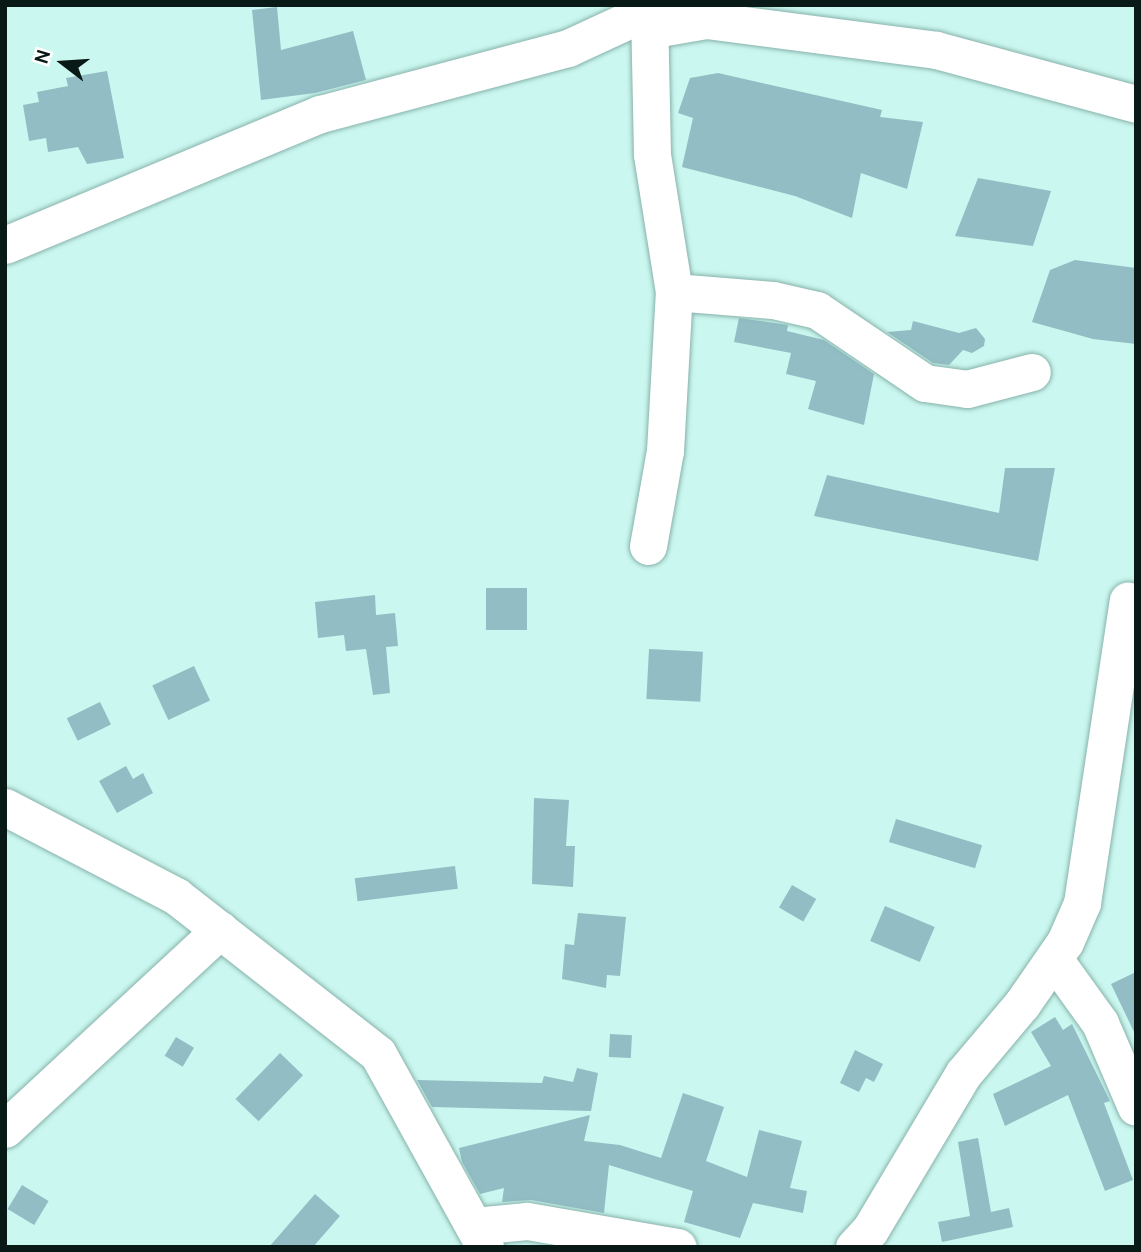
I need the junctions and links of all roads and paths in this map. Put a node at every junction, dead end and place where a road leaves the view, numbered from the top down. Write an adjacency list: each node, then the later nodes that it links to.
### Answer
1 (653, 16): 2 (street); 3 (street); 4 (street)
2 (1136, 104)
3 (5, 245)
4 (674, 292): 5 (street); 6 (street)
5 (1032, 372)
6 (648, 546)
7 (1128, 600): 10 (street)
8 (5, 807): 9 (street)
9 (220, 930): 12 (street); 13 (street)
10 (1054, 959): 11 (street); 15 (street)
11 (1131, 1083)
12 (5, 1129)
13 (480, 1237): 14 (street)
14 (678, 1247)
15 (854, 1247)

